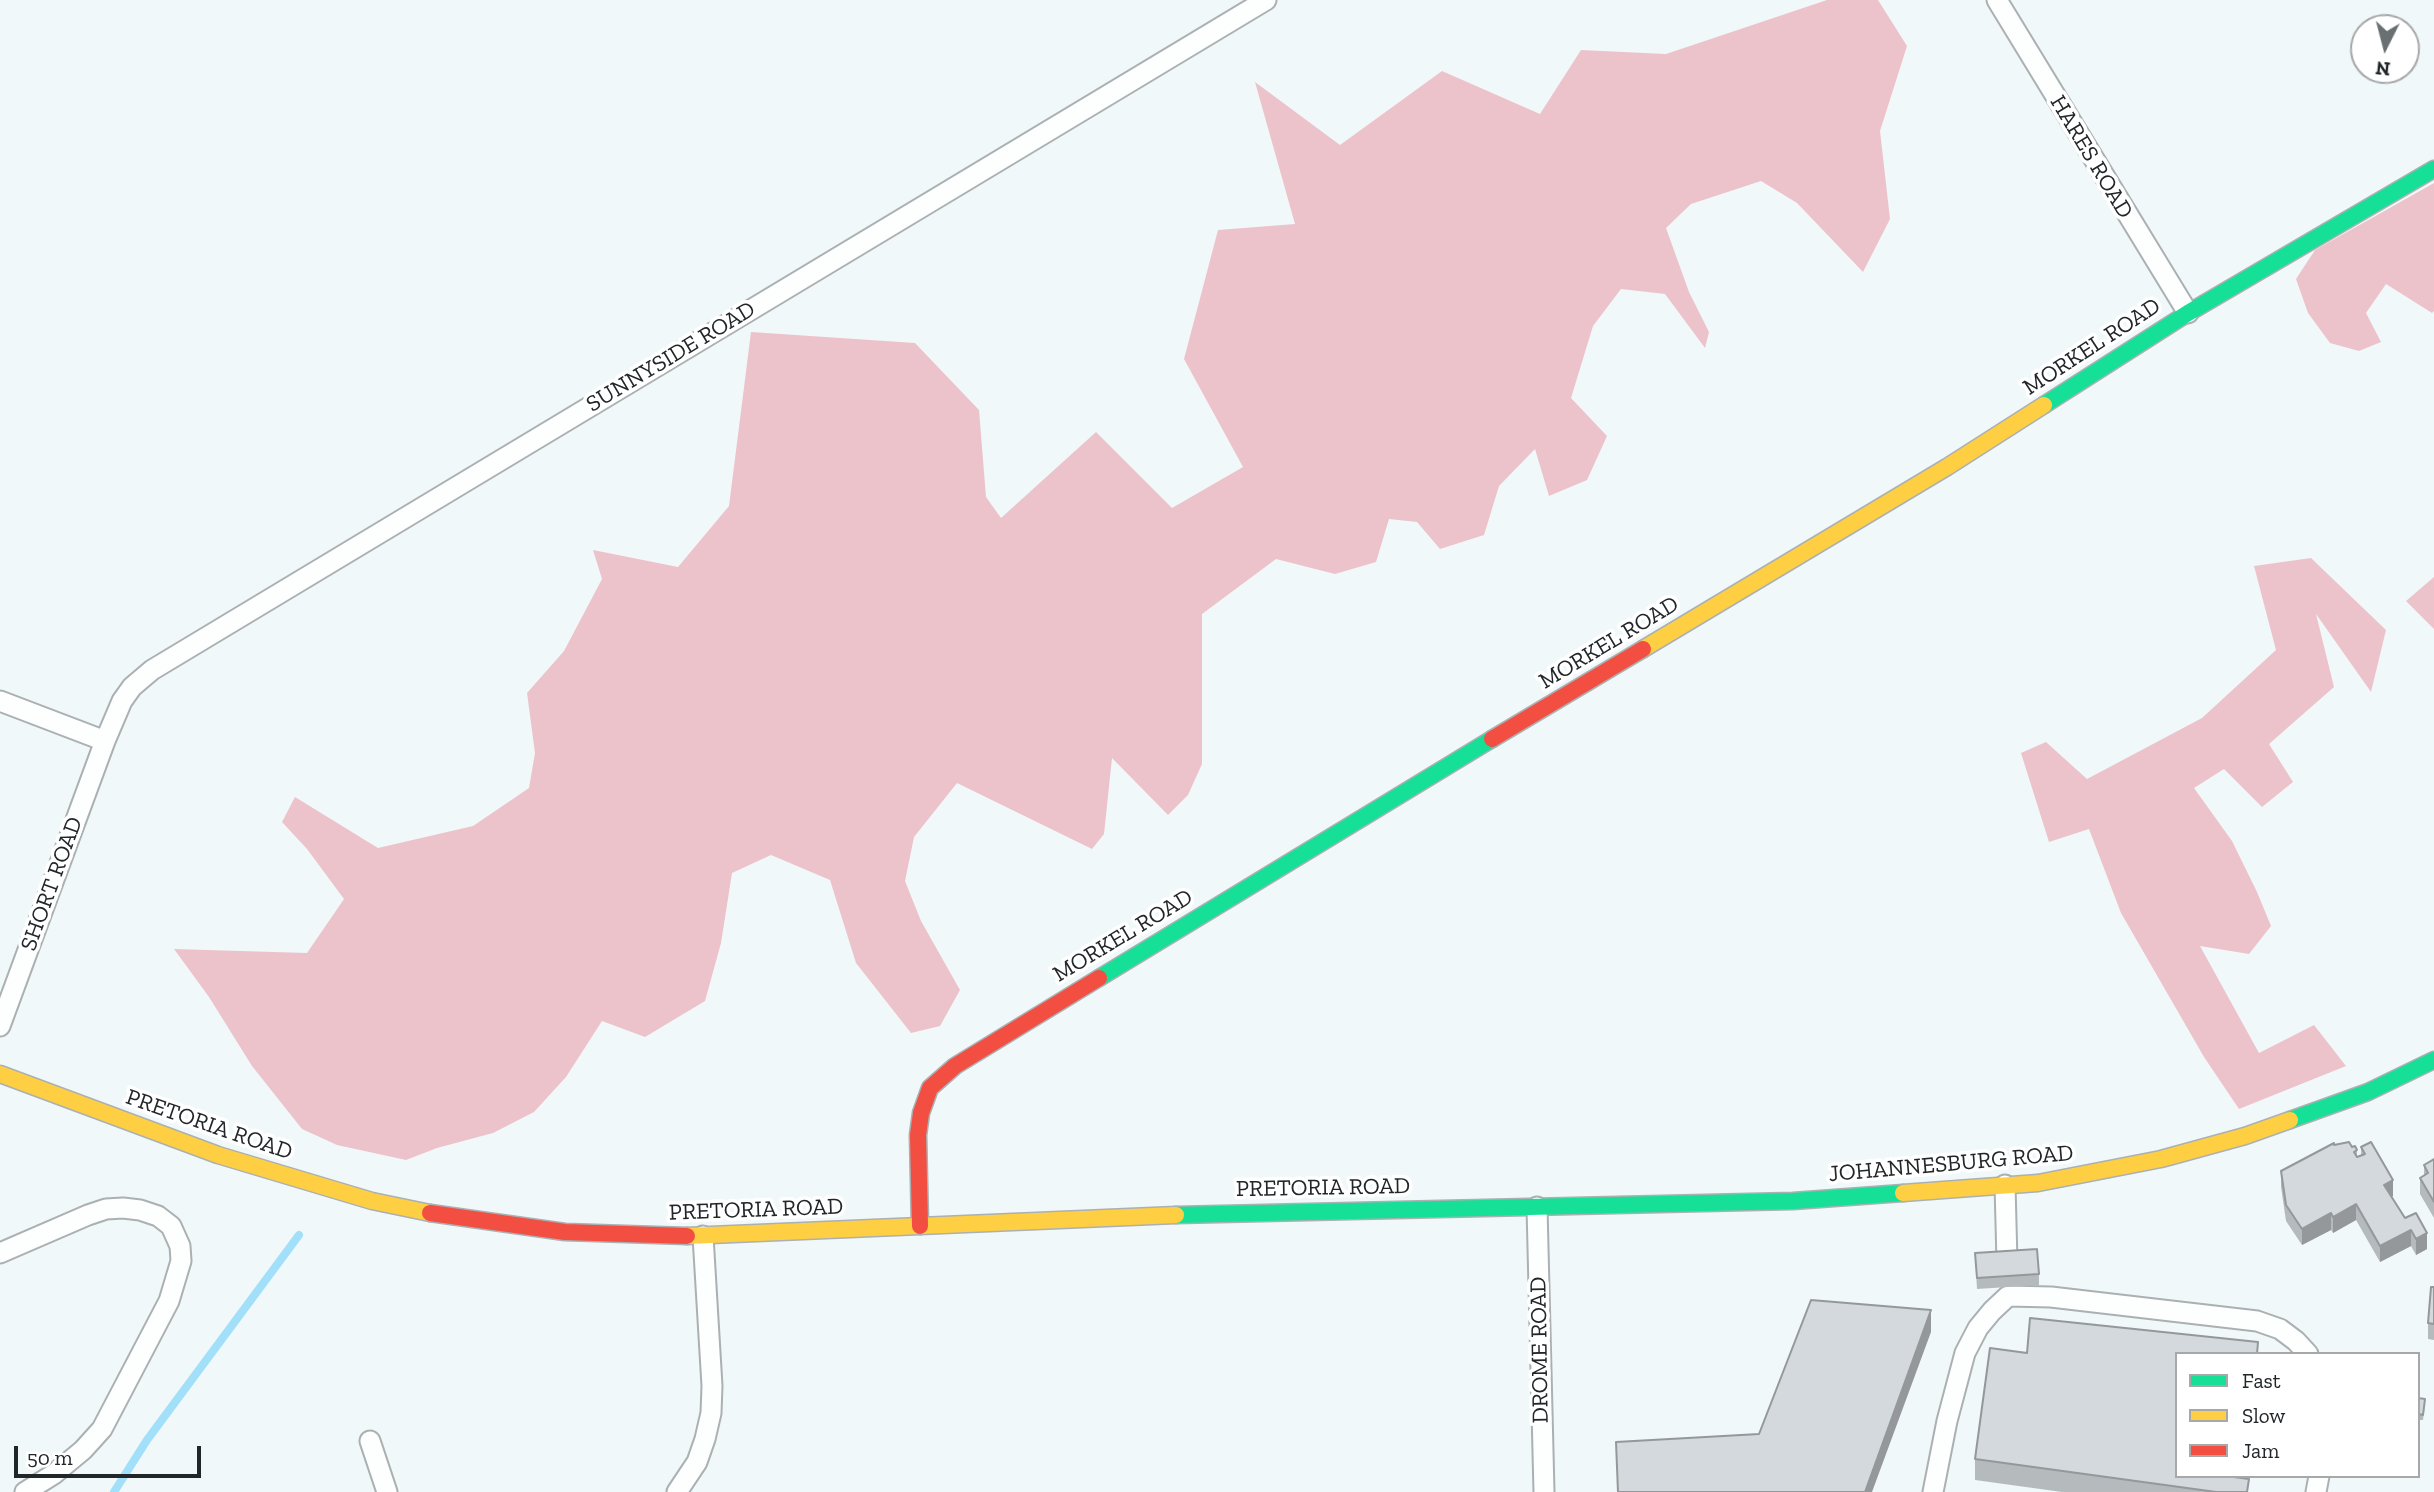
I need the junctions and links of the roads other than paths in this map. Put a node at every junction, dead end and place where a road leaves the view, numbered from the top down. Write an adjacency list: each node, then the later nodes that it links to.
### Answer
1 (1266, 0): 6 (street, SUNNYSIDE ROAD)
2 (1997, 0): 4 (street, HARES ROAD)
3 (2434, 169): 4 (main road, MORKEL ROAD)
4 (2188, 313): 12 (main road, MORKEL ROAD)
5 (0, 701): 6 (street)
6 (105, 741): 7 (street, SHORT ROAD)
7 (0, 1026)
8 (2434, 1060): 10 (main road, JOHANNESBURG ROAD)
9 (0, 1074): 13 (main road, PRETORIA ROAD)
10 (2005, 1185): 11 (main road, JOHANNESBURG ROAD); 15 (street)
11 (1537, 1207): 12 (main road, PRETORIA ROAD); 21 (street, DROME ROAD)
12 (920, 1226): 13 (main road, PRETORIA ROAD)
13 (703, 1236): 20 (street)
14 (0, 1253): 18 (street)
15 (2007, 1262)
16 (2306, 1352): 22 (street)
17 (370, 1441): 19 (street)
18 (25, 1492)
19 (387, 1492)
20 (677, 1492)
21 (1544, 1492)
22 (1933, 1492)

